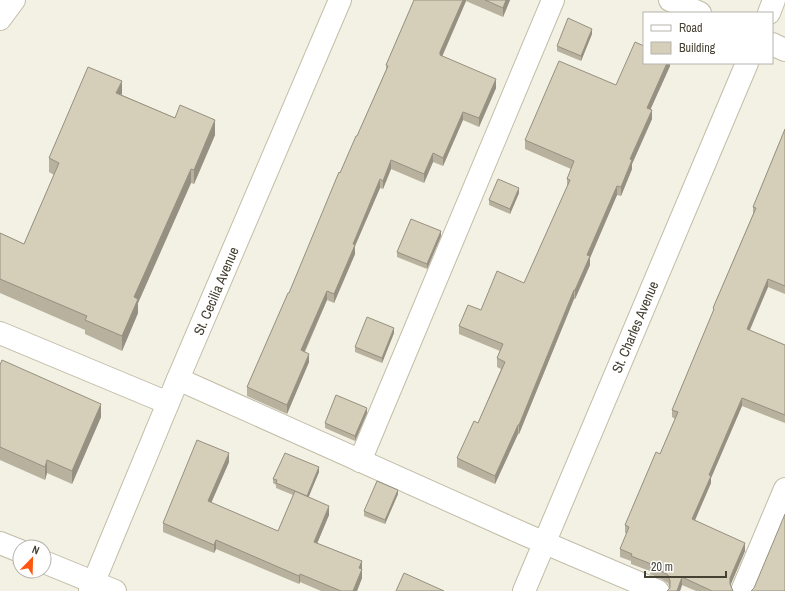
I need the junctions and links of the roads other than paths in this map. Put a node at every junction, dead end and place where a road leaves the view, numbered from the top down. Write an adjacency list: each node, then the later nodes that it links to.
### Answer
1 (14, 0): 8 (street)
2 (340, 0): 13 (street, St. Cecilia Avenue)
3 (553, 0): 15 (street)
4 (670, 0): 6 (street)
5 (774, 0): 7 (street)
6 (698, 12)
7 (769, 12)
8 (0, 19)
9 (773, 44): 10 (street)
10 (785, 50)
11 (747, 64): 18 (street, St. Charles Avenue)
12 (0, 333): 14 (street)
13 (178, 379): 14 (street, St. Cecilia Avenue); 15 (street)
14 (168, 403): 21 (street, St. Cecilia Avenue)
15 (360, 461): 18 (street)
16 (785, 489): 25 (street)
17 (0, 543): 19 (street)
18 (544, 543): 23 (street, St. Charles Avenue); 24 (street)
19 (12, 548)
20 (52, 566): 21 (street)
21 (92, 587): 22 (street)
22 (114, 591)
23 (524, 591)
24 (658, 591)
25 (742, 591)

